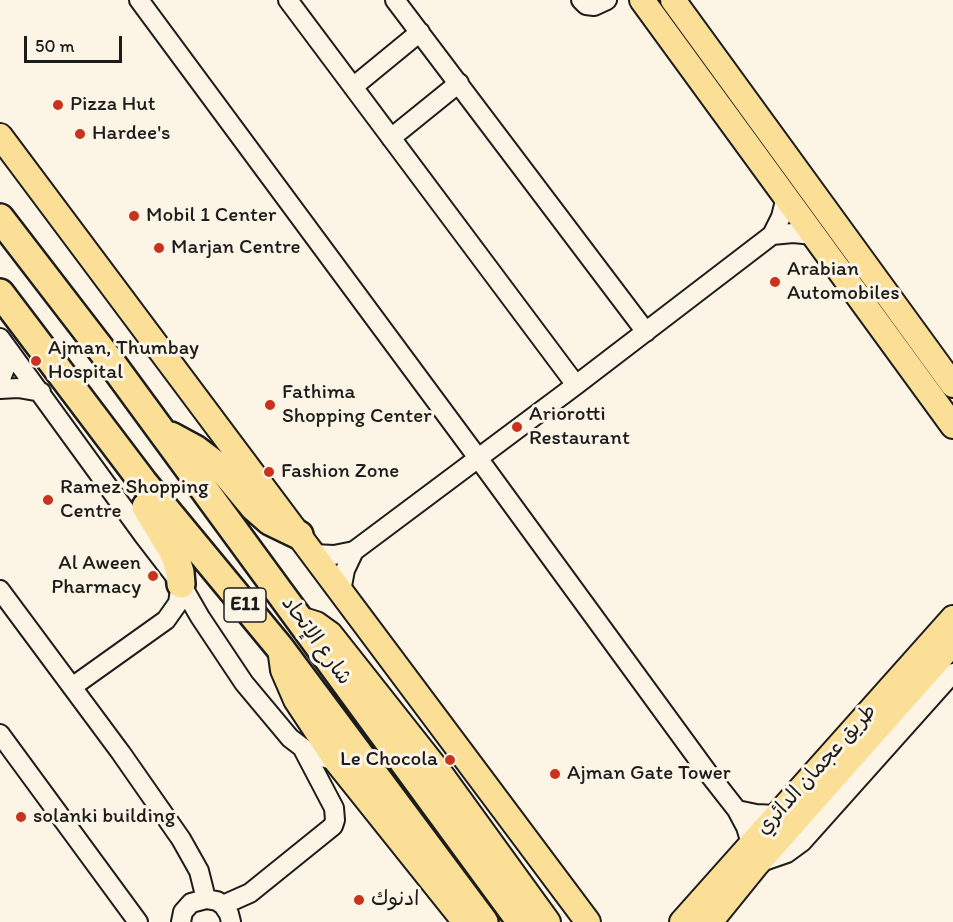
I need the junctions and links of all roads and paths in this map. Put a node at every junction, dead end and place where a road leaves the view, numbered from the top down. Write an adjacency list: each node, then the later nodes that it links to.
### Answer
1 (139, 0): 29 (street)
2 (288, 0): 10 (street)
3 (395, 0): 8 (street)
4 (580, 0): 5 (street)
5 (607, 0)
6 (642, 0): 13 (main road)
7 (673, 0): 21 (main road)
8 (420, 33): 9 (street); 10 (street)
9 (459, 82): 12 (street); 19 (street)
10 (353, 87): 12 (street)
11 (0, 136): 31 (main road)
12 (391, 138): 23 (street)
13 (786, 197): 15 (street); 16 (main road)
14 (0, 218): 28 (highway, شارع الإتحاد / E11)
15 (772, 235): 16 (street); 19 (street)
16 (814, 235): 18 (main road)
17 (0, 293): 30 (highway, شارع الإتحاد / E11)
18 (878, 323): 21 (main road); 27 (main road)
19 (645, 332): 23 (street)
20 (4, 344): 22 (street); 26 (street)
21 (929, 351): 24 (main road)
22 (0, 381)
23 (576, 385): 29 (street)
24 (953, 385)
25 (0, 389): 26 (street)
26 (41, 392): 33 (street)
27 (953, 426)
28 (162, 432): 31 (highway); 38 (highway, شارع الإتحاد / E11)
29 (478, 458): 32 (street); 49 (street)
30 (143, 482): 33 (highway); 41 (highway, شارع الإتحاد / E11)
31 (306, 544): 32 (street); 35 (main road)
32 (354, 551): 35 (street)
33 (181, 584): 36 (street); 39 (street)
34 (0, 590): 43 (street)
35 (340, 591): 44 (main road)
36 (200, 617): 39 (street); 46 (street)
37 (953, 618): 50 (main road, طريق عجمان الدائري)
38 (300, 619): 48 (main road); 53 (highway, شارع الإتحاد / E11)
39 (166, 620): 43 (street)
40 (953, 643): 51 (main road, طريق عجمان الدائري)
41 (280, 648): 47 (main road); 58 (highway, شارع الإتحاد / E11)
42 (953, 673): 51 (street)
43 (72, 687): 52 (street)
44 (433, 714): 48 (main road); 61 (main road)
45 (2, 740): 55 (street)
46 (303, 749): 47 (street); 54 (street)
47 (337, 762): 57 (main road)
48 (443, 777): 53 (main road)
49 (737, 810): 50 (street); 51 (street)
50 (777, 815): 51 (main road, طريق عجمان الدائري)
51 (754, 854): 62 (main road, طريق عجمان الدائري); 63 (main road, طريق عجمان الدائري)
52 (206, 899): 54 (street); 56 (street)
53 (526, 911): 59 (main road); 60 (main road)
54 (227, 914)
55 (139, 920)
56 (181, 922)
57 (465, 922)
58 (484, 922)
59 (548, 922)
60 (566, 922)
61 (588, 922)
62 (682, 922)
63 (710, 922)

